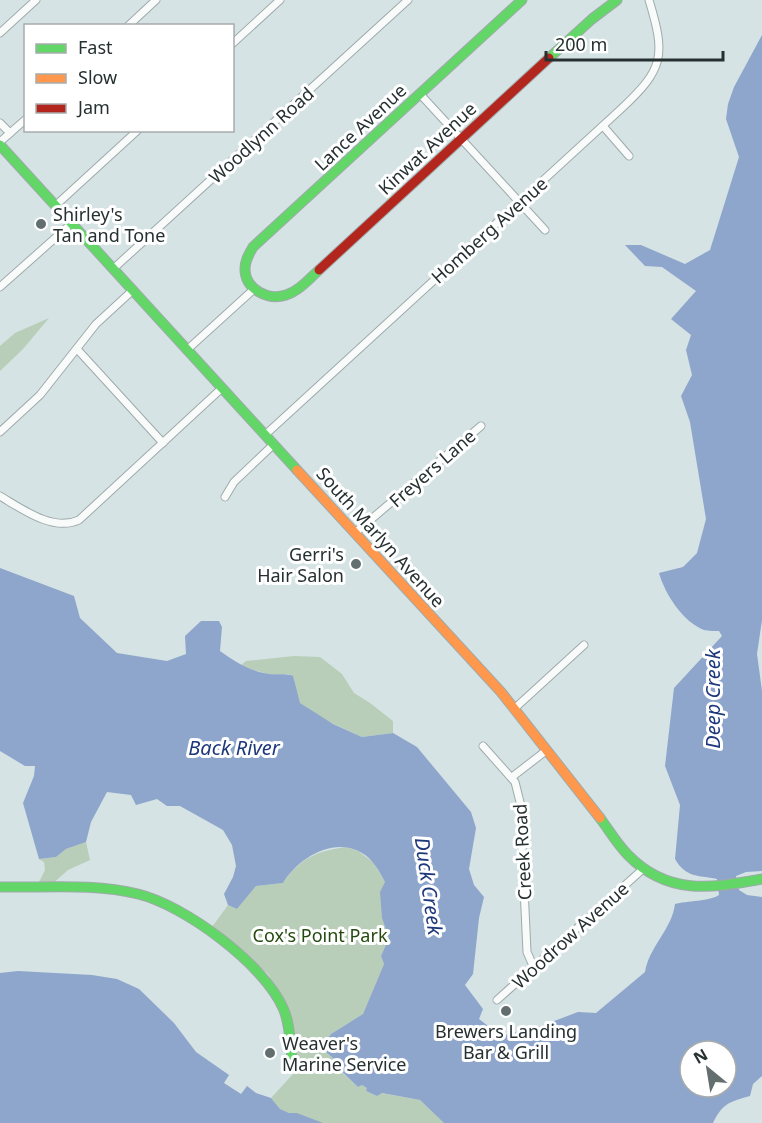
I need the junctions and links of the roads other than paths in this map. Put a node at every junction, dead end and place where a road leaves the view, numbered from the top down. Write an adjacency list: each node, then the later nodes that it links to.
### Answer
1 (36, 0): 9 (street)
2 (156, 0): 8 (street)
3 (280, 0): 10 (street)
4 (408, 0): 24 (street, Woodlynn Road)
5 (522, 0): 11 (street, Lance Avenue)
6 (617, 0): 17 (street, Kinwat Avenue)
7 (649, 0): 14 (street, Homberg Avenue)
8 (130, 24)
9 (0, 33)
10 (234, 42)
11 (420, 94): 17 (street); 26 (street, Lance Avenue)
12 (24, 121): 16 (street)
13 (0, 123): 16 (street)
14 (603, 126): 19 (street); 20 (street, Homberg Avenue)
15 (136, 132): 21 (street)
16 (9, 133): 18 (street)
17 (461, 138): 20 (street); 26 (street, Kinwat Avenue)
18 (0, 144): 21 (street, South Marlyn Avenue)
19 (629, 156)
20 (520, 202): 23 (street); 33 (street, Homberg Avenue)
21 (56, 206): 22 (street, South Marlyn Avenue)
22 (72, 223): 24 (street, South Marlyn Avenue); 25 (street)
23 (545, 230)
24 (113, 269): 27 (street, South Marlyn Avenue)
25 (0, 287)
26 (254, 289): 29 (street)
27 (133, 290): 28 (street); 29 (street, South Marlyn Avenue)
28 (77, 349): 32 (street); 34 (street)
29 (188, 350): 30 (street, South Marlyn Avenue)
30 (222, 388): 33 (street, South Marlyn Avenue); 34 (street)
31 (482, 426): 38 (street, Freyers Lane)
32 (0, 432)
33 (265, 435): 35 (street, South Marlyn Avenue)
34 (163, 443): 36 (street)
35 (274, 444): 37 (street); 38 (street, South Marlyn Avenue)
36 (0, 496)
37 (225, 497)
38 (355, 533): 40 (street, South Marlyn Avenue)
39 (584, 645): 40 (street)
40 (514, 709): 42 (street, South Marlyn Avenue)
41 (483, 746): 43 (street, Creek Road)
42 (548, 750): 43 (street); 44 (street, South Marlyn Avenue)
43 (512, 777): 47 (street, Creek Road)
44 (644, 869): 45 (street, South Marlyn Avenue); 47 (street, Woodrow Avenue)
45 (762, 879)
46 (0, 887): 49 (street)
47 (534, 968): 48 (street, Woodrow Avenue)
48 (497, 1000)
49 (292, 1058)

